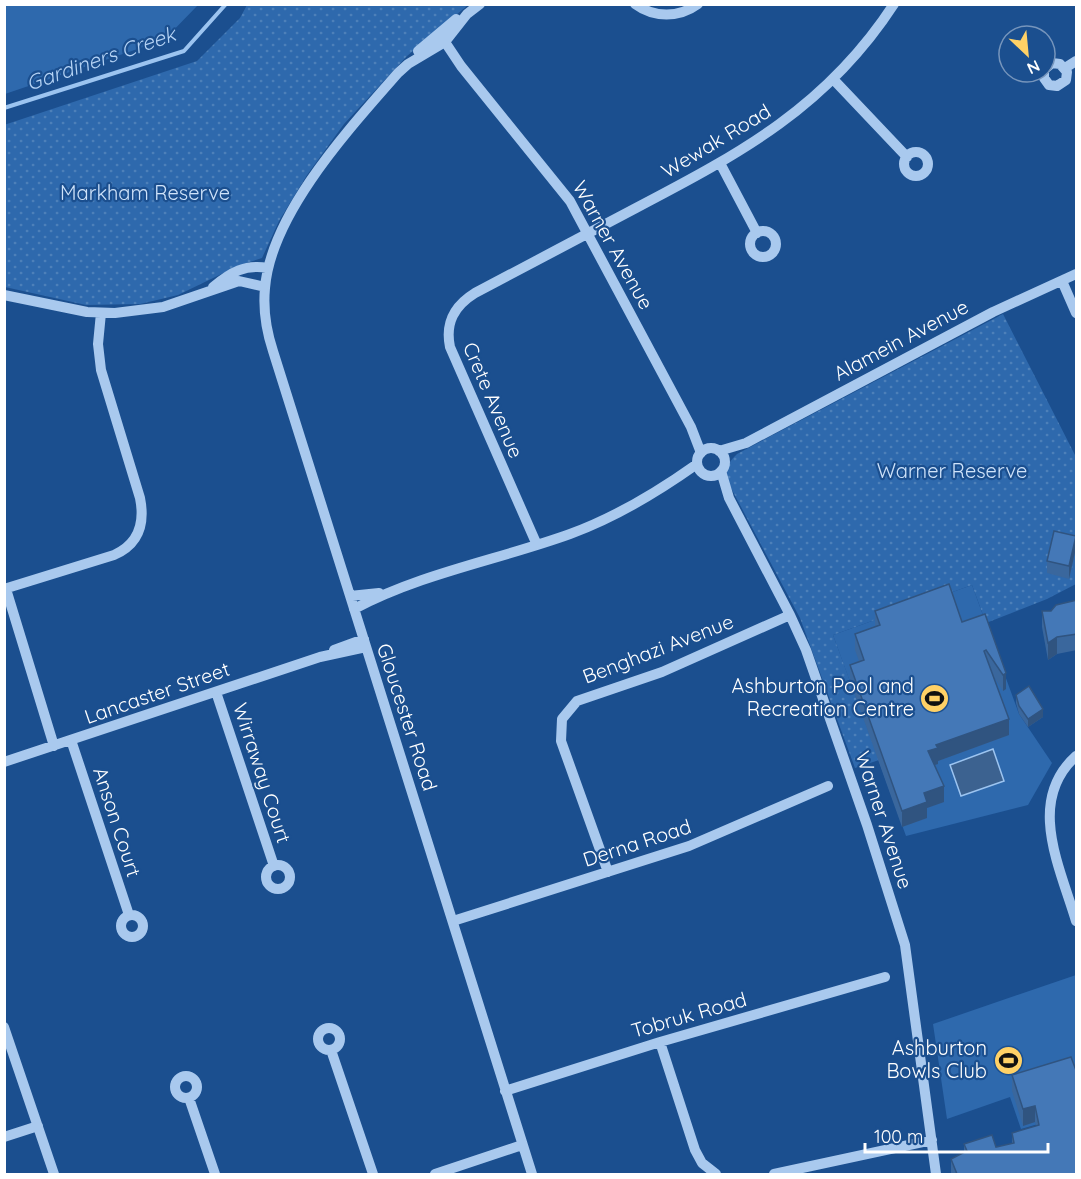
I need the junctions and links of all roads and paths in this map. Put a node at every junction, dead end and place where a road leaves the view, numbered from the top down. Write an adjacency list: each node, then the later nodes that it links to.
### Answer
1 (480, 4): 5 (street, Gloucester Road)
2 (635, 4): 3 (street)
3 (698, 4)
4 (894, 4): 9 (street, Wewak Road)
5 (441, 42): 13 (street, Warner Avenue); 15 (street, Gloucester Road)
6 (1077, 61): 8 (street)
7 (1057, 64): 8 (street)
8 (1065, 68): 10 (street)
9 (833, 80): 11 (street); 12 (street, Wewak Road)
10 (1052, 84)
11 (907, 157)
12 (720, 164): 13 (street, Wewak Road); 14 (street)
13 (588, 233): 23 (street, Warner Avenue); 24 (street, Crete Avenue)
14 (757, 233)
15 (268, 268): 18 (street, Gloucester Road); 19 (street)
16 (1077, 274): 17 (street, Alamein Avenue)
17 (1062, 280): 22 (street); 23 (street, Alamein Avenue)
18 (265, 287): 19 (street); 27 (street, Gloucester Road)
19 (208, 290): 21 (street)
20 (4, 295): 21 (street)
21 (101, 313): 25 (street)
22 (1077, 313)
23 (711, 462): 24 (street, Alamein Avenue); 29 (street, Warner Avenue)
24 (537, 545): 26 (street, Alamein Avenue)
25 (5, 589): 33 (street)
26 (388, 591): 27 (street, Alamein Avenue); 28 (street, Alamein Avenue)
27 (350, 596): 28 (street, Gloucester Road)
28 (354, 609): 30 (street, Gloucester Road)
29 (790, 615): 38 (street, Benghazi Avenue); 50 (street, Warner Avenue)
30 (365, 643): 31 (street, Lancaster Street); 40 (street, Gloucester Road)
31 (216, 692): 32 (street, Lancaster Street); 37 (street, Wirraway Court)
32 (71, 741): 33 (street, Lancaster Street); 39 (street, Anson Court)
33 (54, 746): 35 (street, Lancaster Street)
34 (1077, 756): 41 (street)
35 (4, 762)
36 (828, 786): 38 (street, Derna Road)
37 (274, 866)
38 (608, 872): 40 (street, Derna Road)
39 (129, 915)
40 (453, 921): 46 (street, Gloucester Road)
41 (1077, 921)
42 (885, 977): 44 (street, Tobruk Road)
43 (4, 1027): 48 (street)
44 (660, 1042): 46 (street, Tobruk Road); 57 (street)
45 (332, 1050): 54 (street)
46 (505, 1091): 51 (street, Gloucester Road)
47 (189, 1098): 53 (street)
48 (38, 1126): 49 (street); 52 (street)
49 (4, 1137)
50 (932, 1140): 58 (street); 59 (street, Warner Avenue)
51 (522, 1145): 55 (street); 56 (street, Gloucester Road)
52 (54, 1174)
53 (215, 1174)
54 (373, 1174)
55 (435, 1174)
56 (532, 1174)
57 (716, 1174)
58 (774, 1174)
59 (936, 1174)

